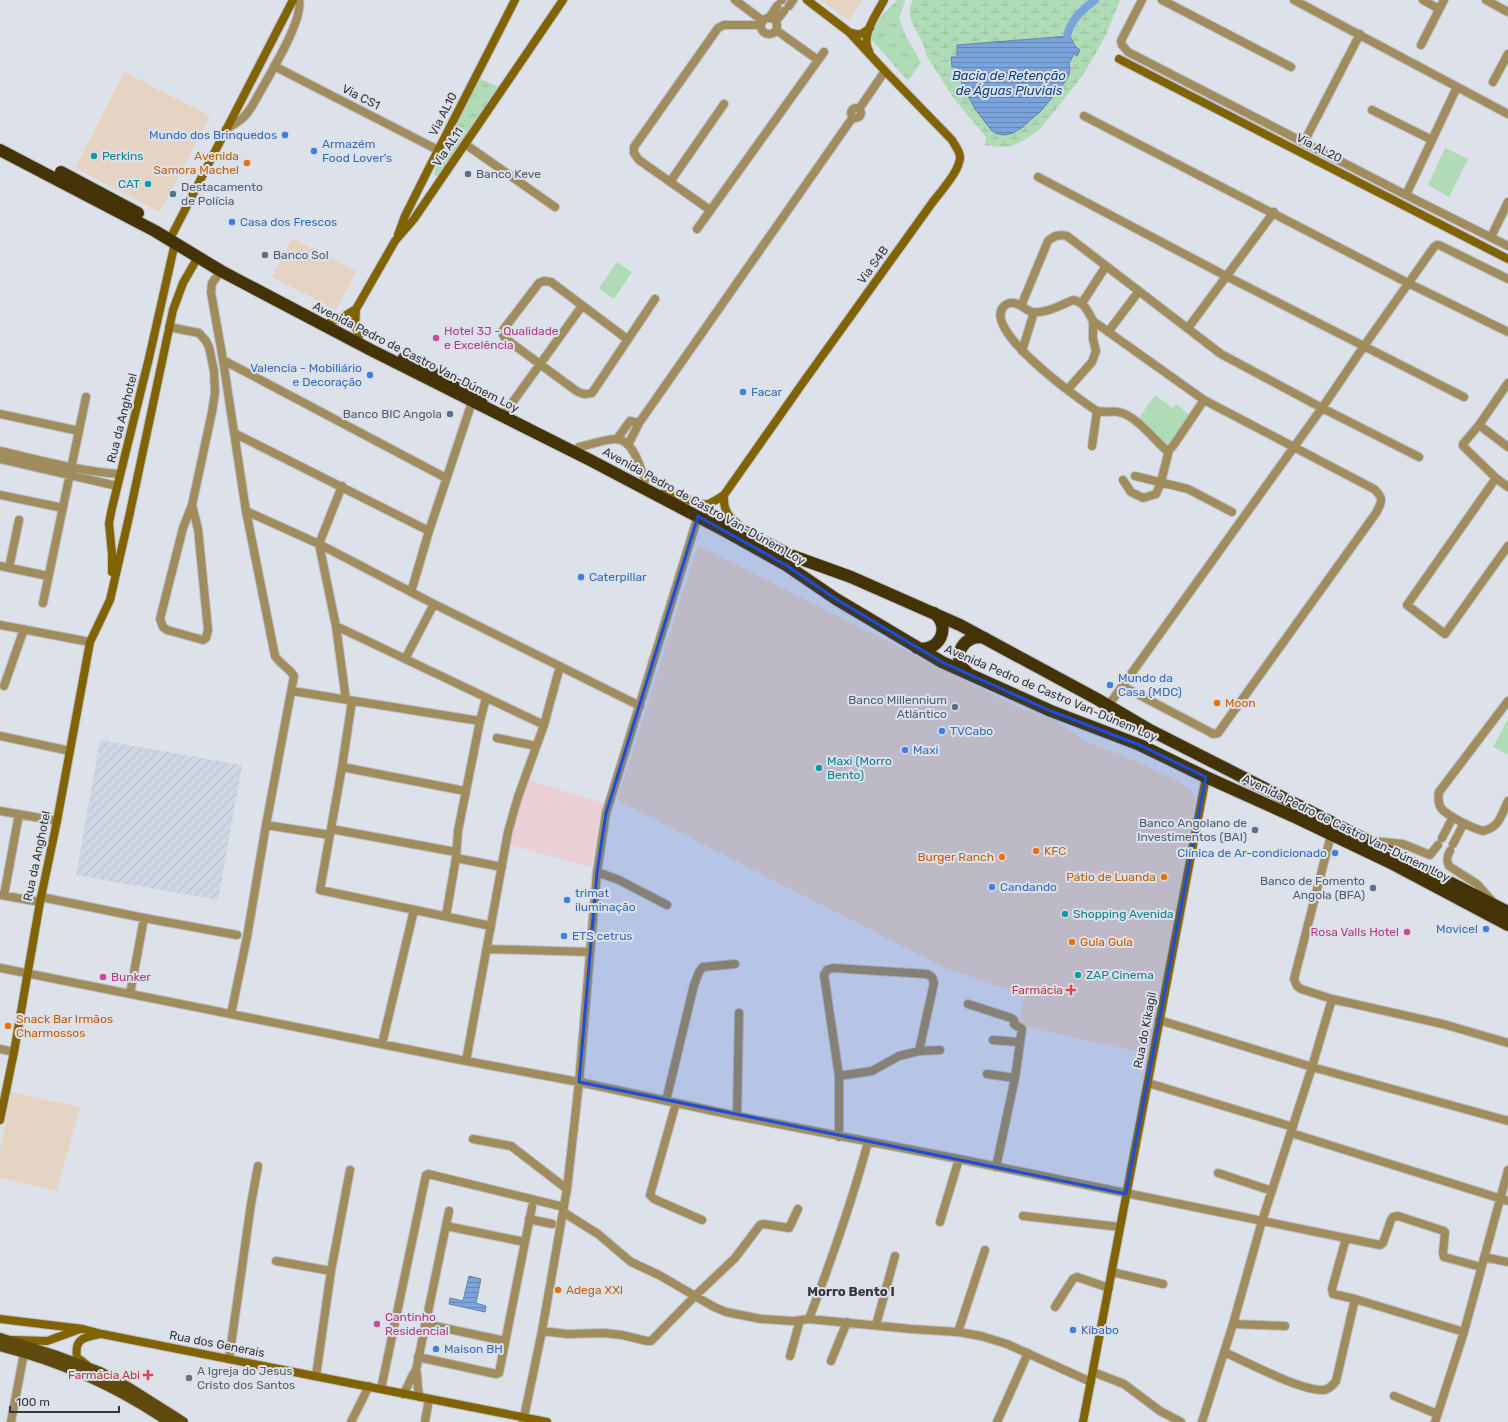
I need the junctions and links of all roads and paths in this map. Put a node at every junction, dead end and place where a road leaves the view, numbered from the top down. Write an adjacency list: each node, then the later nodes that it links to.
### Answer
1 (293, 0): 37 (street)
2 (299, 0): 28 (street)
3 (515, 0): 43 (street, Via AL10)
4 (563, 0): 41 (street, Via AL11)
5 (735, 0): 17 (street)
6 (807, 0): 20 (street, Via S4B)
7 (884, 0): 18 (street, Via S4B)
8 (1142, 0): 40 (street)
9 (1162, 0): 29 (street)
10 (1294, 0): 21 (street)
11 (1423, 0): 15 (street)
12 (1444, 0): 15 (street)
13 (1486, 0): 16 (street)
14 (784, 4): 17 (street)
15 (1439, 9): 22 (street)
16 (1508, 12)
17 (767, 21): 19 (street); 19 (street); 47 (street)
18 (870, 28): 20 (street); 25 (street, Via S4B)
19 (776, 30): 27 (street)
20 (849, 32): 25 (street, Via S4B)
21 (1360, 34): 32 (street); 40 (street)
22 (1421, 45)
23 (824, 52): 27 (street)
24 (1508, 54): 31 (street)
25 (872, 57): 30 (street, Via S4B)
26 (1119, 59): 59 (street, Via AL20)
27 (818, 60): 51 (street)
28 (274, 66): 37 (street); 43 (street, Via CS1)
29 (1291, 67)
30 (885, 71): 94 (street); 120 (street, Via S4B)
31 (1493, 82)
32 (1457, 87): 35 (street); 38 (street)
33 (724, 104): 47 (street)
34 (1372, 110): 38 (street)
35 (1508, 114)
36 (1084, 116): 52 (street)
37 (225, 130): 55 (street, Rua da Anghotel)
38 (1432, 140): 48 (street)
39 (0, 142): 55 (highway, Avenida Pedro de Castro Van-Dúnem Loy)
40 (1304, 142): 48 (street)
41 (465, 144): 46 (street, Via AL11); 50 (street)
42 (0, 150): 55 (highway, Avenida Pedro de Castro Van-Dúnem Loy)
43 (438, 150): 44 (street, Via AL10)
44 (429, 168): 46 (street); 56 (street, Via AL10)
45 (1038, 177): 62 (street)
46 (442, 178): 56 (street, Via AL11)
47 (670, 182): 51 (street)
48 (1406, 195): 54 (street)
49 (1508, 202): 54 (street)
50 (555, 207)
51 (710, 210): 53 (street)
52 (1274, 212): 62 (street); 64 (street)
53 (697, 229)
54 (1491, 237): 57 (street)
55 (174, 238): 58 (highway, Avenida Pedro de Castro Van-Dúnem Loy); 72 (highway, Avenida Pedro de Castro Van-Dúnem Loy); 109 (street, Rua da Anghotel)
56 (395, 241): 70 (street, Via AL11)
57 (1508, 246)
58 (198, 257): 61 (highway, Avenida Pedro de Castro Van-Dúnem Loy); 74 (street, Rua da Anghotel)
59 (1508, 259)
60 (1106, 266): 65 (street); 67 (street); 69 (street)
61 (221, 271): 82 (street); 89 (highway, Avenida Pedro de Castro Van-Dúnem Loy)
62 (1226, 276): 75 (street); 80 (street)
63 (1508, 279): 64 (street)
64 (1408, 283): 77 (street); 80 (street)
65 (1139, 291): 75 (street); 76 (street)
66 (655, 299): 79 (street)
67 (1082, 303): 71 (street); 73 (street)
68 (582, 306): 79 (street); 83 (street); 83 (street)
69 (1021, 306): 71 (street); 81 (street)
70 (356, 309): 72 (street, Via AL11); 78 (street, Via AL11)
71 (1034, 312): 81 (street)
72 (330, 321): 78 (highway, Avenida Pedro de Castro Van-Dúnem Loy)
73 (1093, 321): 76 (street); 85 (street)
74 (169, 327): 122 (street); 138 (street, Rua da Anghotel)
75 (1188, 328): 90 (street)
76 (1108, 332): 88 (street)
77 (1508, 332)
78 (360, 335): 91 (highway, Avenida Pedro de Castro Van-Dúnem Loy)
79 (627, 339): 83 (street)
80 (1364, 346): 87 (street); 90 (street)
81 (1022, 351): 85 (street)
82 (223, 360): 97 (street); 111 (street)
83 (539, 364): 91 (street)
84 (1508, 383): 95 (street)
85 (1068, 389): 92 (street)
86 (86, 397): 96 (street)
87 (1464, 397)
88 (1204, 400): 102 (street); 104 (street)
89 (472, 402): 111 (street); 126 (highway, Avenida Pedro de Castro Van-Dúnem Loy)
90 (1322, 408): 102 (street); 106 (street)
91 (507, 410): 101 (highway, Avenida Pedro de Castro Van-Dúnem Loy)
92 (1097, 411): 100 (street); 104 (street)
93 (0, 414): 96 (street)
94 (639, 423): 98 (street); 99 (street)
95 (1479, 425): 103 (street); 112 (street)
96 (79, 431): 108 (street)
97 (234, 433): 117 (street); 124 (street)
98 (617, 439): 99 (street); 101 (street)
99 (628, 445): 113 (street)
100 (1092, 446)
101 (579, 447): 113 (highway, Avenida Pedro de Castro Van-Dúnem Loy)
102 (1293, 447): 152 (street); 152 (street)
103 (1508, 447)
104 (1169, 450): 115 (street)
105 (0, 451): 108 (street)
106 (1419, 458)
107 (0, 459): 108 (street)
108 (71, 471): 109 (street); 116 (street); 123 (street)
109 (120, 474): 116 (street, Rua da Anghotel)
110 (1135, 476): 115 (street)
111 (446, 478): 130 (street)
112 (1496, 478): 118 (street); 133 (street)
113 (645, 480): 119 (highway, Avenida Pedro de Castro Van-Dúnem Loy)
114 (1122, 480): 115 (street)
115 (1161, 482): 125 (street)
116 (118, 486): 138 (street, Rua da Anghotel)
117 (342, 486): 130 (street); 132 (street)
118 (1508, 487)
119 (665, 490): 120 (street); 131 (highway, Avenida Pedro de Castro Van-Dúnem Loy)
120 (724, 494): 131 (street)
121 (0, 495): 123 (street)
122 (192, 505): 128 (street); 129 (street)
123 (63, 508): 136 (street)
124 (246, 510): 132 (street); 153 (street)
125 (1232, 512)
126 (698, 516): 147 (highway, Avenida Pedro de Castro Van-Dúnem Loy); 157 (street)
127 (19, 520): 135 (street)
128 (183, 528): 129 (street); 129 (street)
129 (198, 529)
130 (429, 531): 137 (street)
131 (756, 537): 141 (highway, Avenida Pedro de Castro Van-Dúnem Loy)
132 (318, 544): 137 (street); 143 (street)
133 (1508, 546)
134 (0, 566): 135 (street)
135 (9, 568): 136 (street)
136 (48, 576): 139 (street)
137 (411, 592): 140 (street)
138 (110, 600): 146 (street, Rua da Anghotel)
139 (43, 603)
140 (434, 604): 148 (street); 149 (street)
141 (931, 612): 145 (highway, Avenida Pedro de Castro Van-Dúnem Loy); 147 (highway)
142 (0, 624): 144 (street)
143 (336, 626): 148 (street); 155 (street)
144 (24, 629): 146 (street); 151 (street)
145 (986, 639): 150 (highway); 158 (highway, Avenida Pedro de Castro Van-Dúnem Loy)
146 (90, 642): 164 (street, Rua da Anghotel)
147 (914, 646): 150 (highway, Avenida Pedro de Castro Van-Dúnem Loy)
148 (405, 659): 154 (street)
149 (560, 666): 157 (street); 160 (street)
150 (969, 674): 166 (highway, Avenida Pedro de Castro Van-Dúnem Loy)
151 (4, 686)
152 (1122, 686): 158 (street)
153 (292, 691): 155 (street); 174 (street)
154 (486, 698): 159 (street); 160 (street)
155 (349, 701): 159 (street); 165 (street)
156 (1508, 701): 171 (street)
157 (640, 706): 180 (street)
158 (1108, 706): 177 (highway, Avenida Pedro de Castro Van-Dúnem Loy)
159 (480, 721): 167 (street)
160 (544, 725): 163 (street)
161 (0, 736): 164 (street)
162 (496, 738): 163 (street)
163 (536, 746): 179 (street)
164 (70, 751): 172 (street, Rua da Anghotel)
165 (342, 767): 167 (street); 175 (street)
166 (1206, 777): 176 (highway, Avenida Pedro de Castro Van-Dúnem Loy); 202 (street, Rua do Kikagil)
167 (465, 790): 178 (street)
168 (1508, 801): 173 (street)
169 (0, 811): 170 (street)
170 (19, 814): 172 (street); 181 (street)
171 (1453, 817): 173 (street); 177 (street)
172 (57, 821): 182 (street, Rua da Anghotel)
173 (1464, 823): 184 (street)
174 (266, 825): 175 (street); 201 (street)
175 (330, 832): 178 (street); 185 (street)
176 (1331, 835): 189 (highway, Avenida Pedro de Castro Van-Dúnem Loy); 198 (street)
177 (1368, 840): 184 (highway, Avenida Pedro de Castro Van-Dúnem Loy)
178 (456, 855): 179 (street); 187 (street)
179 (502, 867): 190 (street)
180 (597, 872): 183 (street); 193 (street)
181 (2, 895): 182 (street)
182 (40, 899): 188 (street); 196 (street, Rua da Anghotel)
183 (667, 905)
184 (1496, 906): 186 (highway, Avenida Pedro de Castro Van-Dúnem Loy)
185 (414, 910): 187 (street); 206 (street)
186 (1508, 912)
187 (446, 916): 190 (street)
188 (144, 918): 191 (street); 197 (street)
189 (1508, 925)
190 (491, 926): 192 (street)
191 (236, 935)
192 (487, 949): 193 (street); 211 (street)
193 (590, 952): 216 (street)
194 (735, 964): 219 (street)
195 (0, 968): 196 (street)
196 (27, 974): 197 (street); 210 (street, Rua da Anghotel)
197 (130, 994): 201 (street)
198 (1332, 998): 205 (street); 212 (street)
199 (968, 1004): 204 (street)
200 (738, 1013): 221 (street)
201 (231, 1014): 206 (street)
202 (1160, 1020): 212 (street); 217 (street, Rua do Kikagil)
203 (993, 1040): 204 (street)
204 (1019, 1042): 215 (street)
205 (1508, 1043)
206 (382, 1044): 211 (street)
207 (0, 1049): 210 (street)
208 (940, 1050): 209 (street)
209 (919, 1051): 214 (street); 214 (street)
210 (14, 1052): 218 (street, Rua da Anghotel)
211 (466, 1062): 216 (street)
212 (1312, 1067): 223 (street); 224 (street)
213 (987, 1074): 215 (street)
214 (839, 1076): 225 (street)
215 (1015, 1078): 230 (street)
216 (579, 1082): 219 (street); 234 (street)
217 (1148, 1083): 224 (street); 236 (street, Rua do Kikagil)
218 (3, 1092): 222 (street, Rua da Anghotel)
219 (666, 1101): 220 (street)
220 (676, 1103): 221 (street); 244 (street)
221 (736, 1116): 225 (street)
222 (0, 1120)
223 (1508, 1121)
224 (1292, 1130): 235 (street); 237 (street)
225 (839, 1137): 227 (street)
226 (473, 1139): 234 (street)
227 (868, 1142): 228 (street); 266 (street)
228 (959, 1159): 230 (street); 246 (street)
229 (258, 1166): 285 (street)
230 (996, 1167): 236 (street)
231 (350, 1170): 258 (street)
232 (1508, 1170): 237 (street)
233 (1218, 1173): 235 (street)
234 (567, 1189): 239 (street)
235 (1272, 1191): 245 (street)
236 (1126, 1194): 245 (street); 249 (street, Rua do Kikagil)
237 (1504, 1200): 254 (street)
238 (532, 1207): 243 (street)
239 (563, 1209): 262 (street); 274 (street); 293 (street)
240 (798, 1209): 262 (street)
241 (449, 1211): 248 (street)
242 (1023, 1216): 249 (street)
243 (530, 1220): 247 (street); 251 (street)
244 (702, 1220)
245 (1262, 1221): 250 (street); 270 (street)
246 (940, 1222)
247 (552, 1224)
248 (446, 1226): 251 (street); 269 (street)
249 (1120, 1227): 259 (street, Rua do Kikagil)
250 (1346, 1238): 257 (street); 263 (street)
251 (525, 1242): 279 (street)
252 (985, 1250): 275 (street)
253 (895, 1256): 271 (street)
254 (1484, 1256): 256 (street); 257 (street)
255 (276, 1260): 258 (street)
256 (1508, 1262)
257 (1481, 1267): 276 (street)
258 (331, 1271): 290 (street)
259 (1112, 1272): 260 (street); 261 (street, Rua do Kikagil)
260 (1163, 1284)
261 (1109, 1288): 264 (street); 288 (street, Rua do Kikagil)
262 (695, 1296): 267 (street); 274 (street)
263 (1355, 1299): 276 (street); 280 (street)
264 (1054, 1307)
265 (0, 1319): 273 (street, Rua dos Generais)
266 (809, 1319): 267 (street); 268 (street)
267 (800, 1320): 283 (street)
268 (847, 1322): 271 (street); 286 (street)
269 (425, 1324): 279 (street); 284 (street)
270 (1233, 1324): 272 (street); 280 (street)
271 (876, 1325): 275 (street)
272 (1285, 1326)
273 (82, 1329): 277 (street, Rua dos Generais); 278 (street)
274 (542, 1331): 299 (street)
275 (958, 1332): 282 (street)
276 (1464, 1332): 298 (street)
277 (102, 1334): 285 (street, Rua dos Generais); 287 (street)
278 (1, 1339): 281 (main road); 287 (main road)
279 (505, 1341): 284 (street)
280 (1224, 1352): 309 (street)
281 (24, 1353): 300 (street); 301 (main road)
282 (1028, 1353): 291 (street); 306 (street)
283 (790, 1356)
284 (418, 1357): 289 (street)
285 (229, 1358): 290 (street, Rua dos Generais)
286 (831, 1361)
287 (100, 1372): 302 (main road)
288 (1093, 1372): 291 (street, Rua do Kikagil); 308 (street)
289 (415, 1375): 294 (street); 296 (street)
290 (316, 1376): 292 (street, Rua dos Generais)
291 (1091, 1382): 307 (street, Rua do Kikagil)
292 (369, 1386): 293 (street, Rua dos Generais); 303 (street)
293 (381, 1389): 294 (street, Rua dos Generais)
294 (403, 1394): 296 (street, Rua dos Generais)
295 (1394, 1396): 298 (street)
296 (420, 1397): 297 (street, Rua dos Generais)
297 (429, 1399): 299 (street, Rua dos Generais); 304 (street)
298 (1436, 1418)
299 (523, 1420): 305 (street, Rua dos Generais)
300 (11, 1422)
301 (169, 1422)
302 (183, 1422)
303 (350, 1422)
304 (425, 1422)
305 (547, 1422)
306 (997, 1422)
307 (1083, 1422)
308 (1181, 1422)
309 (1202, 1422)

